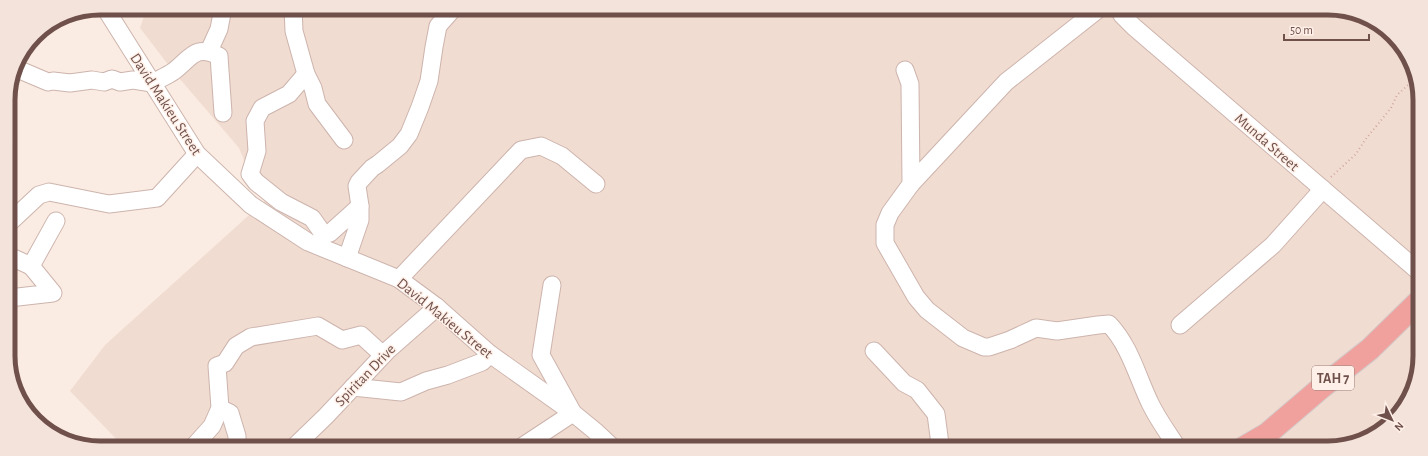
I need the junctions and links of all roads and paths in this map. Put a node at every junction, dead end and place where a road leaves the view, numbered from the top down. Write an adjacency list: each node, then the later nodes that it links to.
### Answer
1 (109, 15): 12 (street, David Makieu Street)
2 (222, 15): 7 (street)
3 (293, 15): 10 (street)
4 (448, 15): 19 (street)
5 (1090, 15): 17 (street)
6 (1122, 15): 18 (street, Munda Street)
7 (208, 51): 12 (street); 13 (street)
8 (20, 70): 12 (street)
9 (905, 70): 17 (street)
10 (306, 74): 14 (street); 19 (street)
11 (1410, 82): 18 (path)
12 (152, 84): 15 (street, David Makieu Street)
13 (223, 113)
14 (344, 140)
15 (197, 154): 20 (street); 22 (street, David Makieu Street)
16 (596, 184): 26 (street)
17 (911, 184): 44 (street)
18 (1321, 188): 25 (street, Munda Street); 31 (street)
19 (360, 206): 22 (street)
20 (15, 217)
21 (56, 221): 24 (street)
22 (348, 258): 26 (street, David Makieu Street)
23 (15, 259): 24 (street)
24 (31, 266): 28 (street)
25 (1413, 267)
26 (399, 279): 29 (street, David Makieu Street)
27 (552, 285): 37 (street)
28 (15, 297)
29 (437, 307): 33 (street, David Makieu Street); 34 (street, Spiritan Drive)
30 (1413, 307): 45 (highway, TAH 7)
31 (1180, 325)
32 (874, 351): 43 (street)
33 (490, 354): 35 (street); 37 (street, David Makieu Street)
34 (383, 355): 35 (street, Spiritan Drive); 36 (street)
35 (353, 387): 40 (street, Spiritan Drive)
36 (222, 405): 38 (street); 39 (street)
37 (573, 413): 41 (street); 42 (street, David Makieu Street)
38 (199, 441)
39 (237, 441)
40 (300, 441)
41 (531, 441)
42 (606, 441)
43 (940, 441)
44 (1173, 441)
45 (1255, 441)

